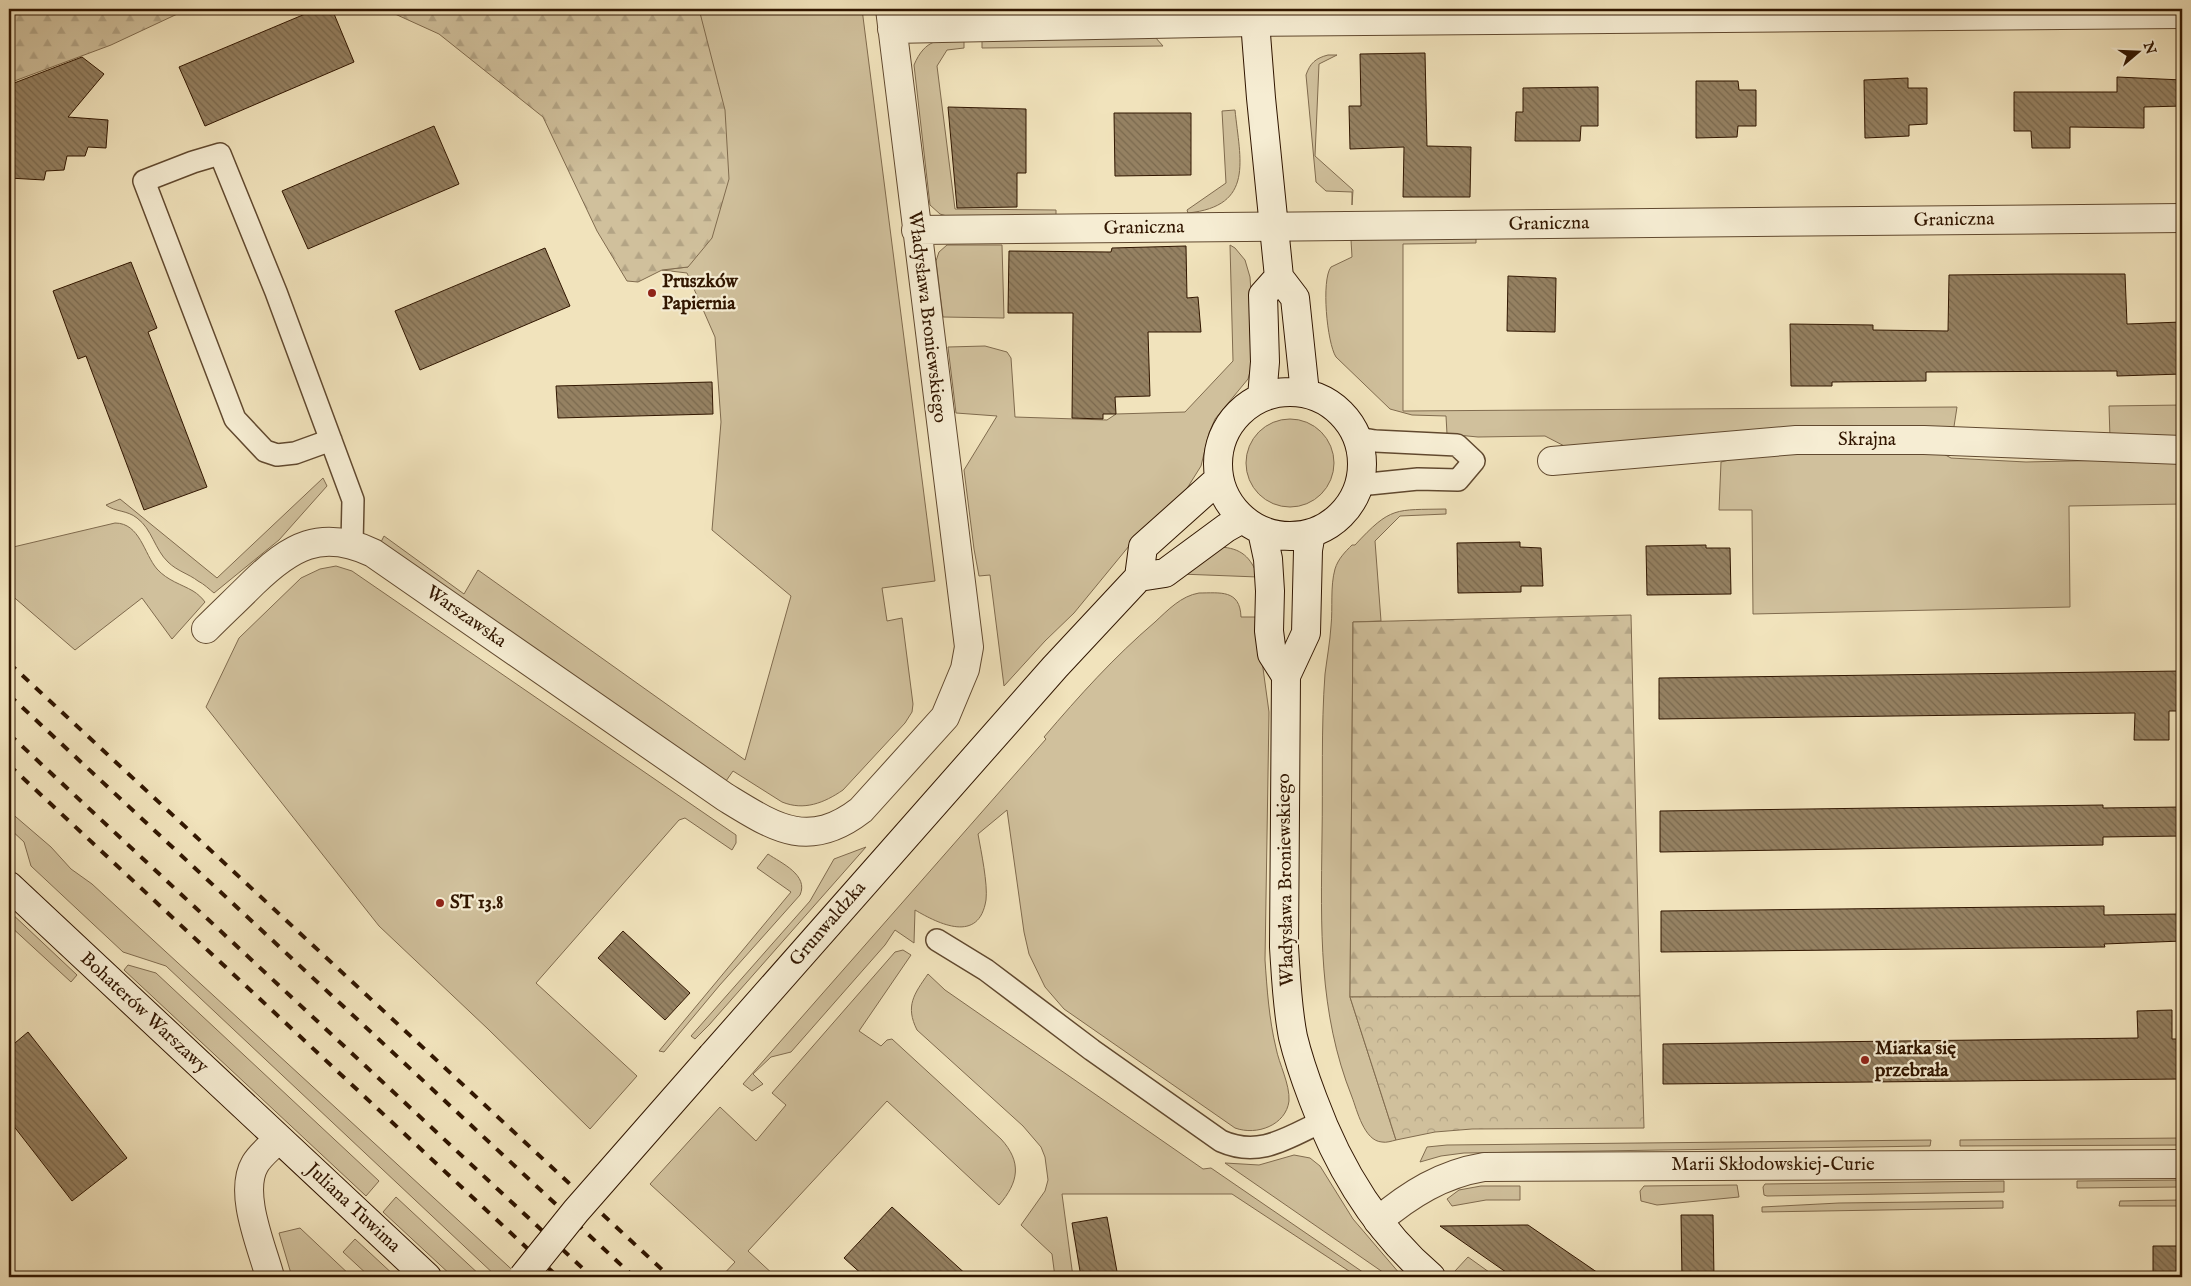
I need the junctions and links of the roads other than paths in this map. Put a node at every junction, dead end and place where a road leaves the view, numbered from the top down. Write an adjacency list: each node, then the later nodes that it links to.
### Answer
1 (2182, 14): 2 (street)
2 (1254, 15): 3 (street); 5 (street)
3 (891, 19): 6 (street, Władysława Broniewskiego)
4 (2182, 218): 5 (street, Graniczna)
5 (1273, 226): 6 (street, Graniczna); 7 (street)
6 (916, 230): 22 (street, Władysława Broniewskiego)
7 (1279, 277): 8 (street); 9 (street)
8 (1304, 393): 9 (street); 10 (street)
9 (1262, 397): 14 (street)
10 (1358, 438): 15 (street); 15 (lane)
11 (331, 440): 11 (lane); 18 (lane)
12 (2182, 450): 13 (street, Skrajna)
13 (1552, 461)
14 (1219, 478): 16 (street); 19 (street)
15 (1359, 485): 17 (street)
16 (1252, 525): 17 (street); 19 (street); 21 (street)
17 (1311, 533): 21 (street, Władysława Broniewskiego)
18 (352, 544): 20 (street, Warszawska); 22 (street, Warszawska)
19 (1139, 576): 31 (street, Grunwaldzka, bridge)
20 (206, 630)
21 (1286, 676): 25 (street, Władysława Broniewskiego)
22 (725, 797)
23 (9, 886): 26 (street, Bohaterów Warszawy)
24 (937, 940): 25 (lane)
25 (1322, 1122): 28 (street, Władysława Broniewskiego)
26 (278, 1139): 29 (street); 30 (street, Juliana Tuwima)
27 (2182, 1164): 28 (street, Marii Skłodowskiej-Curie)
28 (1378, 1221): 32 (street, Władysława Broniewskiego)
29 (270, 1277)
30 (427, 1277)
31 (523, 1277)
32 (1431, 1277)

